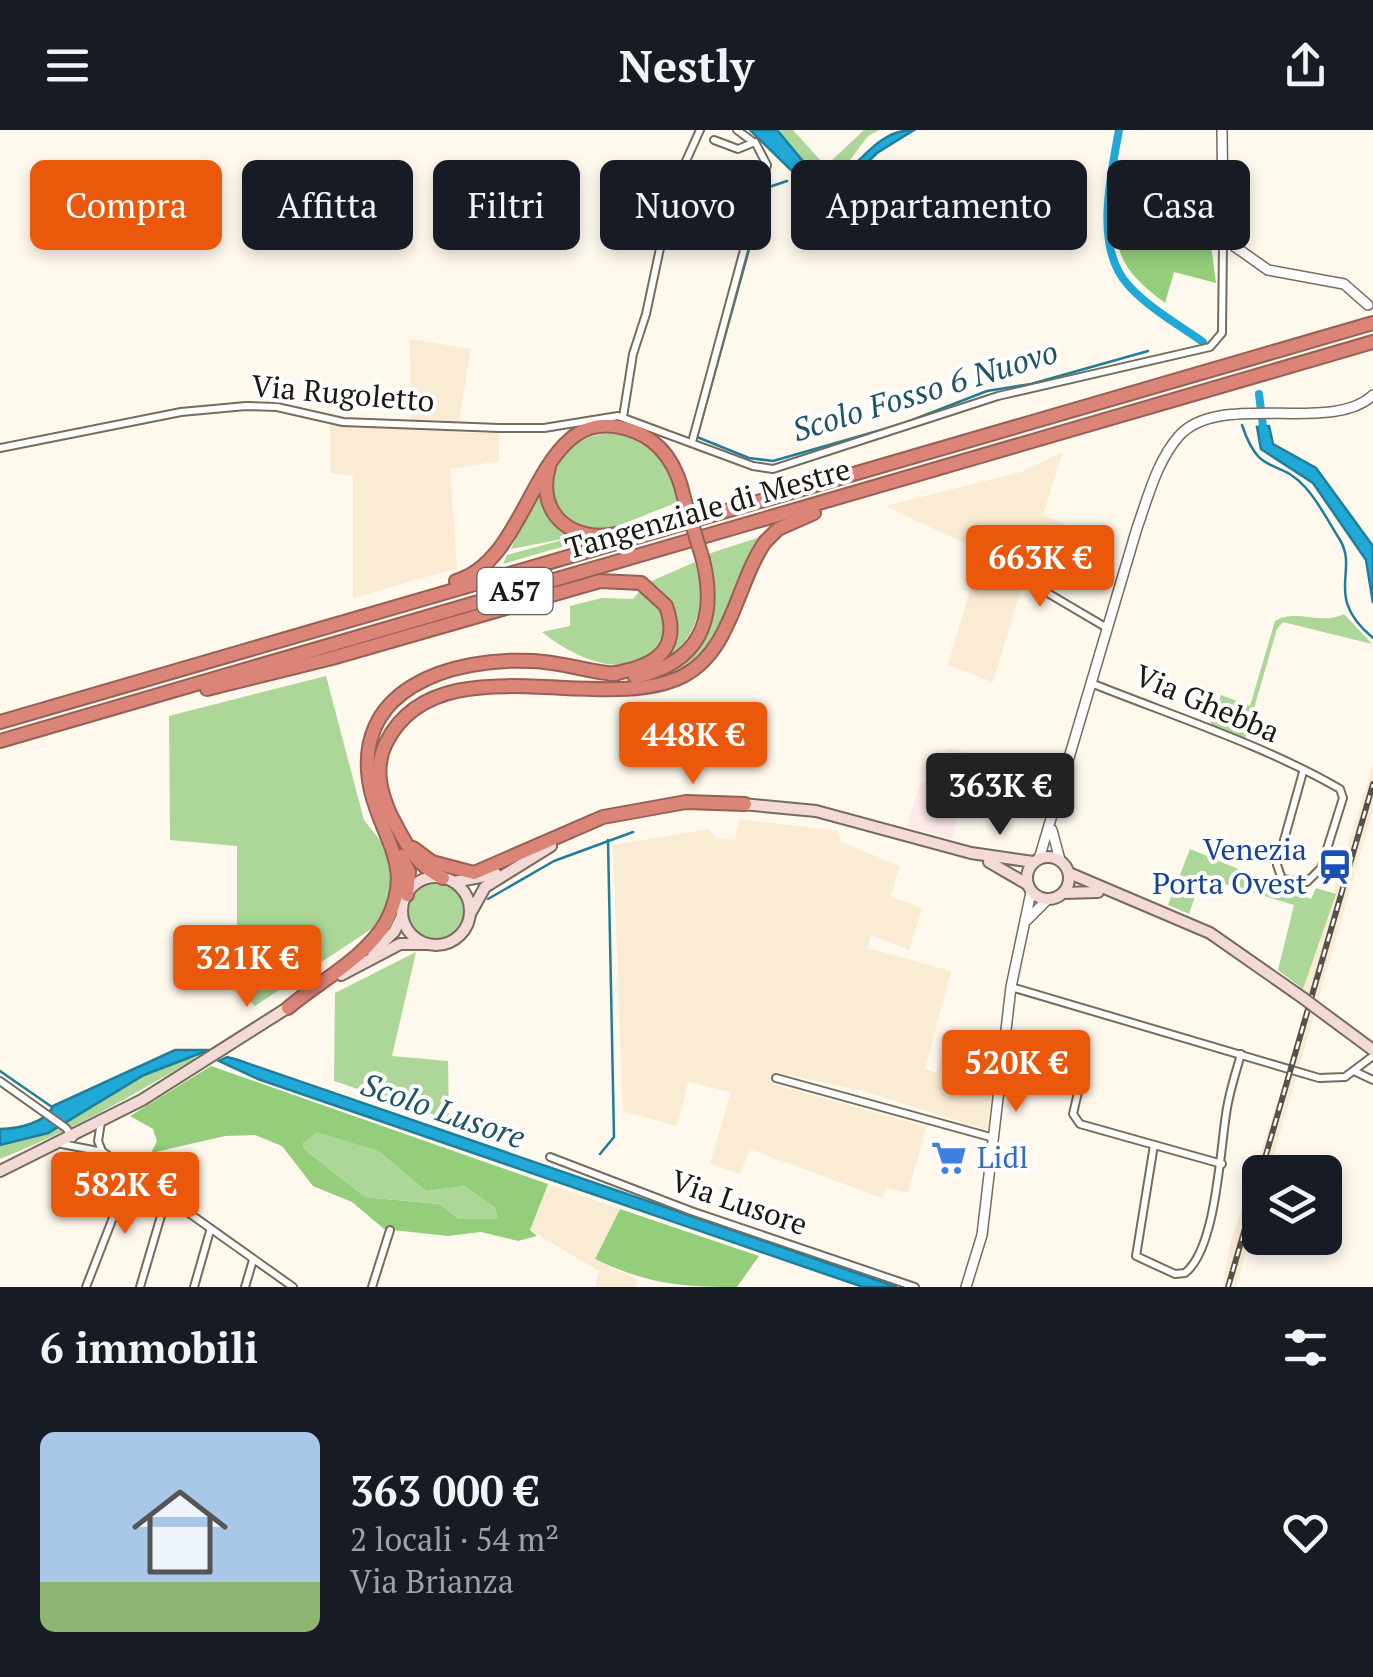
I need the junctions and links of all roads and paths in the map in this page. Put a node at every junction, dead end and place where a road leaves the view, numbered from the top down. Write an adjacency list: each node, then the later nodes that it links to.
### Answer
1 (700, 130): 13 (street)
2 (736, 130): 5 (street)
3 (1222, 130): 6 (street)
4 (714, 140): 5 (street)
5 (753, 142): 14 (street)
6 (1222, 160)
7 (1223, 250): 14 (street, Via Rugoletto)
8 (1240, 250): 9 (street)
9 (1368, 305)
10 (1373, 323): 18 (highway, Tangenziale di Mestre / A57)
11 (1373, 342): 17 (highway, Tangenziale di Mestre / A57)
12 (1373, 394): 21 (street, Via Ghebba)
13 (624, 417): 14 (street, Via Rugoletto); 15 (street, Via Rugoletto)
14 (692, 442)
15 (0, 448)
16 (551, 460): 18 (highway, A57); 20 (highway, A57); 23 (highway, A57, bridge)
17 (887, 483): 25 (highway, A57); 26 (highway, Tangenziale di Mestre / A57)
18 (676, 525): 20 (highway, Tangenziale di Mestre / A57)
19 (986, 564): 21 (street)
20 (354, 619): 27 (highway, Tangenziale di Mestre / A57)
21 (1107, 628): 24 (street, Via Ghebba)
22 (610, 674): 23 (highway, A57); 26 (highway, A57); 32 (highway, A57)
23 (648, 674): 25 (highway, A57)
24 (1091, 683): 29 (street, Via Ghebba); 31 (street, Via Ghebba)
25 (598, 686): 32 (highway, A57)
26 (143, 699): 28 (highway, Tangenziale di Mestre / A57)
27 (0, 722)
28 (0, 741)
29 (1306, 773): 29 (street, Via Ghebba)
30 (745, 804): 32 (highway, A57); 33 (main road); 36 (main road)
31 (1054, 814): 34 (street, Via Ghebba); 35 (street, Via Ghebba)
32 (397, 838): 38 (highway, A57); 42 (highway, A57); 50 (highway, A57)
33 (970, 853): 34 (main road); 39 (main road)
34 (1036, 860): 35 (main road); 39 (main road)
35 (1060, 860): 37 (main road)
36 (506, 870): 38 (main road); 44 (main road)
37 (1069, 873): 40 (main road); 41 (main road)
38 (448, 880): 42 (main road); 44 (main road)
39 (1029, 888): 43 (main road); 46 (street)
40 (1063, 893): 41 (main road); 43 (main road)
41 (1109, 894): 51 (main road, bridge)
42 (407, 895): 45 (main road)
43 (1048, 900): 46 (street)
44 (470, 914): 47 (main road)
45 (403, 915): 47 (main road); 48 (main road)
46 (1021, 932): 49 (street)
47 (426, 944): 48 (main road)
48 (356, 966): 50 (main road)
49 (1011, 987): 52 (street); 59 (street)
50 (288, 1008): 58 (main road)
51 (1372, 1051): 53 (street)
52 (1241, 1054): 53 (street); 64 (street)
53 (1356, 1072): 56 (street)
54 (776, 1078): 59 (street)
55 (1081, 1079): 61 (street)
56 (1373, 1080)
57 (0, 1081): 60 (street)
58 (101, 1122): 60 (main road); 62 (street)
59 (994, 1138): 78 (street)
60 (67, 1141): 62 (street); 65 (main road)
61 (1154, 1145): 64 (street); 64 (street)
62 (103, 1152): 66 (street)
63 (550, 1157): 77 (street, Via Lusore)
64 (1222, 1164)
65 (0, 1172)
66 (130, 1174): 67 (street); 71 (street)
67 (166, 1199): 68 (street); 72 (street)
68 (210, 1230): 70 (street); 73 (street)
69 (390, 1230): 76 (street)
70 (253, 1260): 74 (street); 75 (street)
71 (86, 1287)
72 (140, 1287)
73 (194, 1287)
74 (246, 1287)
75 (293, 1287)
76 (372, 1287)
77 (916, 1287)
78 (966, 1287)

